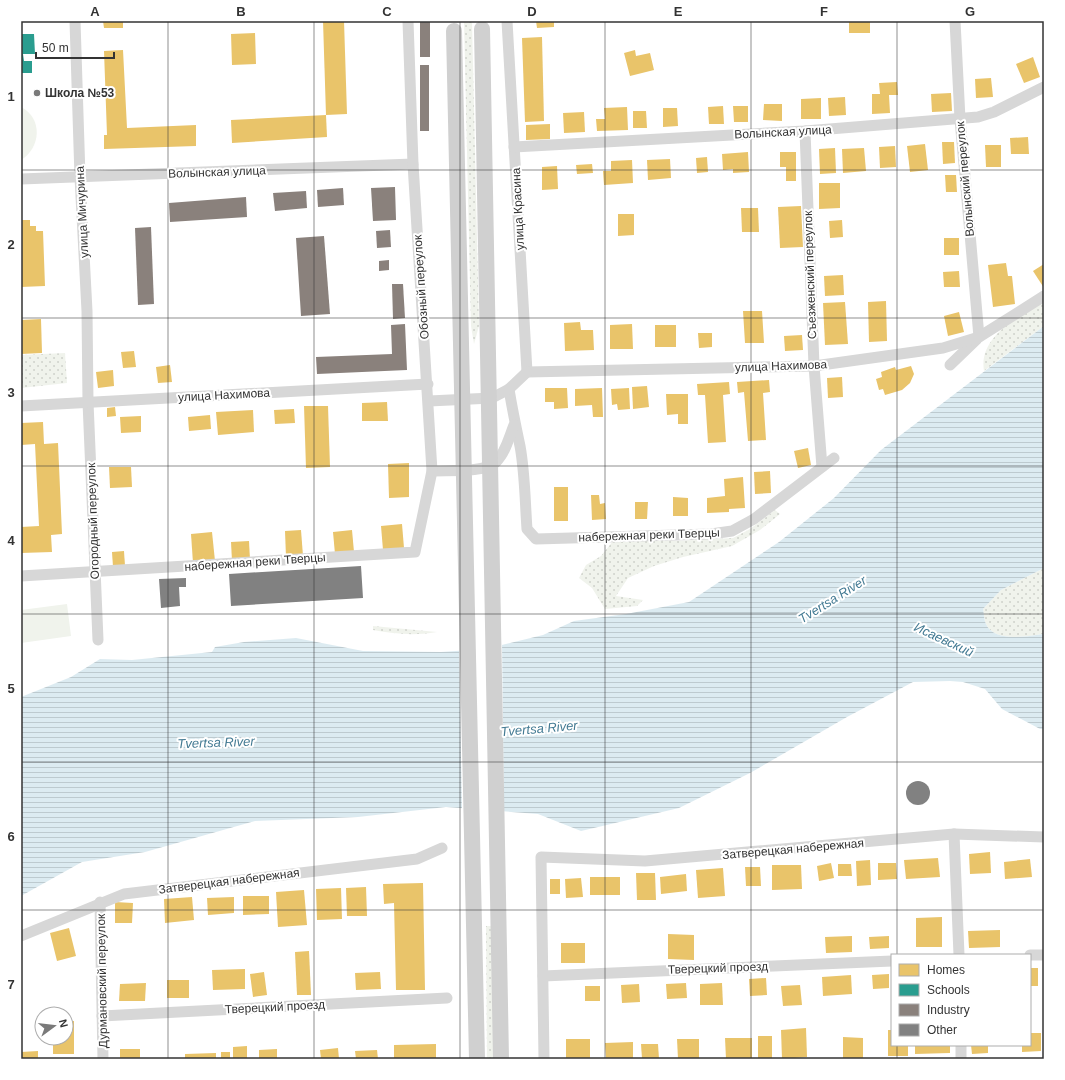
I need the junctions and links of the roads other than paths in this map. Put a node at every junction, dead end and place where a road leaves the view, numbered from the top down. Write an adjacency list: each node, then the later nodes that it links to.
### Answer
1 (75, 21): 12 (street, улица Мичурина)
2 (408, 21): 11 (street, Обозный переулок)
3 (507, 21): 10 (street, улица Красина)
4 (955, 21): 8 (street, Волынский переулок)
5 (482, 29): 47 (main road, bridge)
6 (454, 31): 46 (main road, bridge)
7 (1044, 87): 8 (street, Волынская улица)
8 (960, 119): 9 (street, Волынская улица); 15 (street, Волынский переулок)
9 (805, 131): 10 (street, Волынская улица); 17 (street, Съезженский переулок)
10 (514, 147): 18 (street, улица Красина)
11 (413, 164): 12 (street, Волынская улица); 19 (street, Обозный переулок)
12 (80, 177): 13 (street, Волынская улица); 22 (street, улица Мичурина)
13 (21, 179)
14 (1044, 296): 15 (street, улица Нахимова)
15 (979, 337): 16 (street); 17 (street, улица Нахимова)
16 (950, 365)
17 (814, 366): 18 (street, улица Нахимова); 26 (street, Съезженский переулок)
18 (527, 372): 20 (street)
19 (428, 384): 21 (street, Обозный переулок); 22 (street, улица Нахимова)
20 (509, 389): 21 (street); 24 (street)
21 (429, 401): 27 (street, Обозный переулок)
22 (88, 402): 23 (street, улица Нахимова); 29 (street, Огородный переулок)
23 (21, 406)
24 (514, 425): 26 (street, набережная реки Тверцы); 27 (street)
25 (834, 458): 26 (street, набережная реки Тверцы)
26 (822, 467)
27 (432, 471): 28 (street, Обозный переулок)
28 (416, 552): 29 (street, набережная реки Тверцы)
29 (95, 571): 30 (street, набережная реки Тверцы); 31 (street, Огородный переулок)
30 (21, 576)
31 (98, 640)
32 (954, 834): 33 (street, Затверецкая набережная); 37 (street); 41 (street, Затверецкая набережная)
33 (1044, 837)
34 (442, 848): 35 (street, Затверецкая набережная)
35 (100, 902): 36 (street, Затверецкая набережная); 43 (street, Дурмановский переулок)
36 (21, 936)
37 (959, 954)
38 (1031, 955): 39 (street)
39 (1044, 955)
40 (891, 961): 41 (street, Тверецкий проезд)
41 (543, 976): 48 (street)
42 (447, 998): 43 (street, Тверецкий проезд)
43 (102, 1016): 45 (street, Дурмановский переулок)
44 (961, 1046): 49 (street)
45 (103, 1059)
46 (478, 1059)
47 (501, 1059)
48 (544, 1059)
49 (961, 1059)

